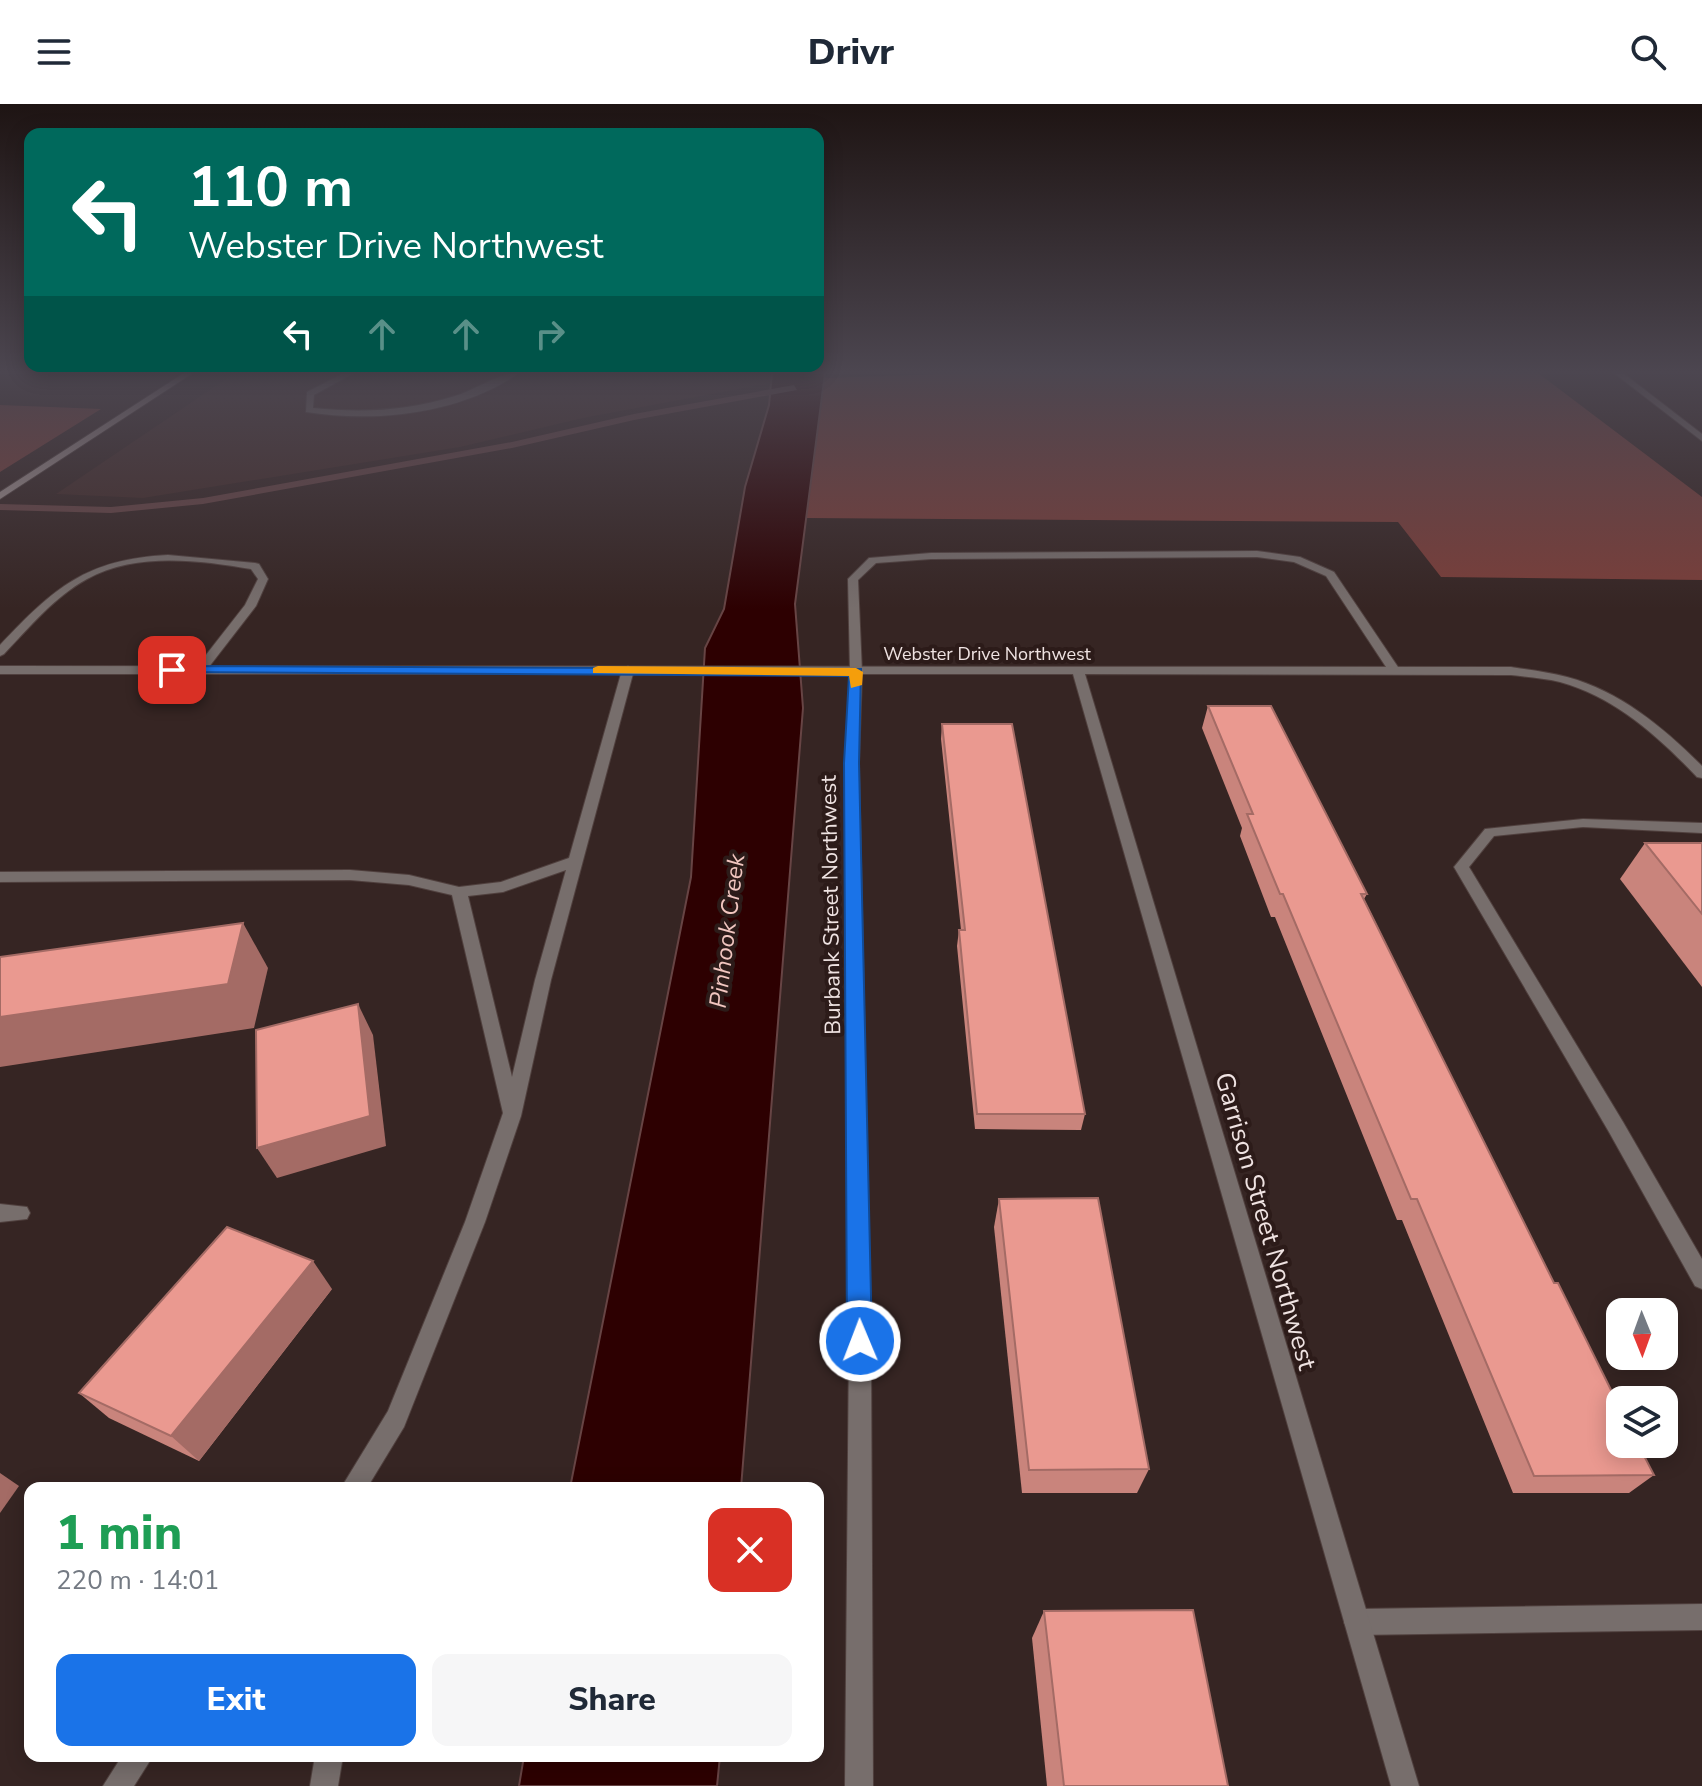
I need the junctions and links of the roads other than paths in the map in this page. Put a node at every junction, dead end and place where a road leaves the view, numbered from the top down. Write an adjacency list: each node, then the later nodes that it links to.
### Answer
1 (68, 451): 2 (main road)
2 (2, 494)
3 (0, 652): 4 (street)
4 (201, 669): 5 (street, Webster Drive Northwest); 6 (street, Webster Drive Northwest)
5 (0, 670)
6 (628, 670): 9 (street, Webster Drive Northwest); 12 (street)
7 (1394, 670): 8 (street, Webster Drive Northwest); 9 (street, Burbank Street Northwest); 10 (street, Webster Drive Northwest)
8 (1078, 671): 9 (street, Webster Drive Northwest); 19 (street, Garrison Street Northwest)
9 (856, 672): 24 (street, Burbank Street Northwest)
10 (1702, 774)
11 (1702, 828): 16 (street)
12 (575, 861): 14 (street); 15 (street)
13 (0, 877): 14 (street)
14 (459, 892): 15 (street)
15 (512, 1116): 17 (street)
16 (1702, 1279)
17 (360, 1482)
18 (1702, 1617): 19 (street)
19 (1357, 1622): 25 (street, Garrison Street Northwest)
20 (135, 1762): 22 (street)
21 (328, 1762): 23 (street)
22 (117, 1786)
23 (324, 1786)
24 (859, 1786)
25 (1405, 1786)

